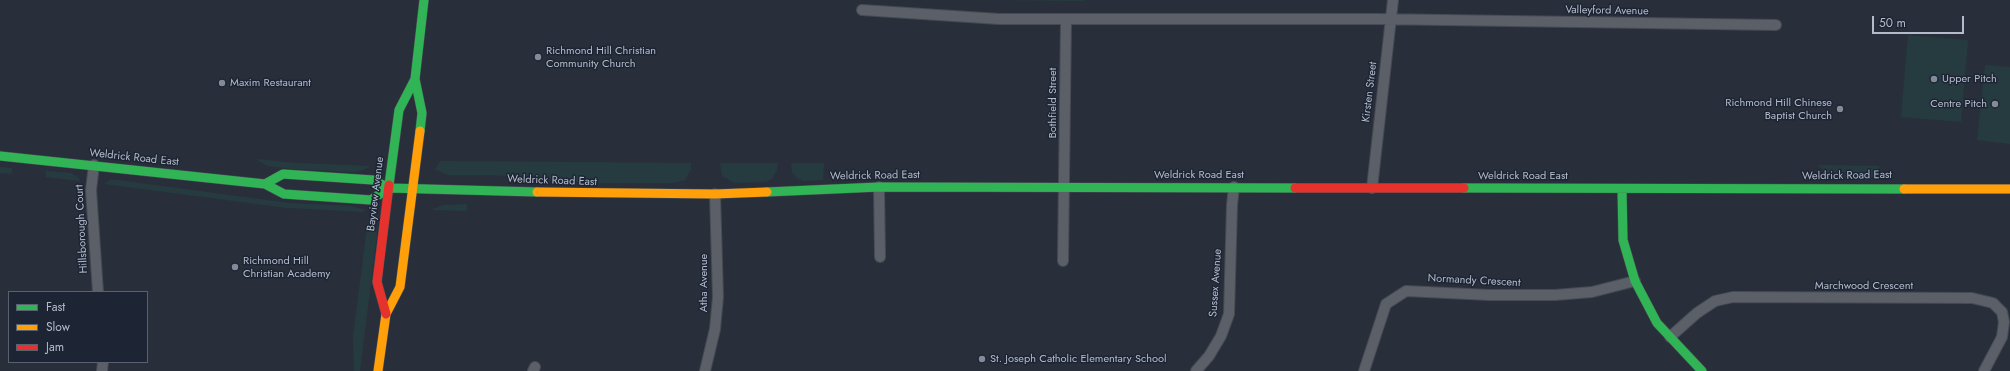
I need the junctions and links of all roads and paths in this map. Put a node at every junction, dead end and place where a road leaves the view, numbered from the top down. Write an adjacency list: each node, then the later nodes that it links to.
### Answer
1 (424, 0): 7 (street, Bayview Avenue)
2 (1393, 0): 5 (street, Kirsten Street)
3 (862, 10): 4 (street, Valleyford Avenue)
4 (1066, 20): 5 (street, Valleyford Avenue); 12 (street, Bothfield Street)
5 (1392, 20): 6 (street, Valleyford Avenue); 15 (street, Kirsten Street)
6 (1776, 25)
7 (415, 79): 14 (street, Bayview Avenue); 16 (street, Bayview Avenue)
8 (0, 156): 9 (street, Weldrick Road East)
9 (94, 165): 10 (street, Weldrick Road East); 23 (street, Hillsborough Court)
10 (266, 184): 14 (street, Weldrick Road East); 14 (street, Weldrick Road East)
11 (879, 187): 12 (street, Weldrick Road East); 19 (street, Weldrick Road East); 20 (street)
12 (1063, 187): 13 (street, Weldrick Road East); 21 (street, Bothfield Street)
13 (1234, 187): 15 (street, Weldrick Road East); 28 (street, Sussex Avenue)
14 (389, 188): 16 (street, Weldrick Road East); 24 (street, Bayview Avenue)
15 (1372, 188): 17 (street, Weldrick Road East)
16 (412, 189): 19 (street, Weldrick Road East); 24 (street, Bayview Avenue)
17 (1622, 189): 18 (street, Weldrick Road East); 22 (street)
18 (2010, 189)
19 (715, 194): 27 (street, Atha Avenue)
20 (880, 257)
21 (1063, 261)
22 (1635, 280): 25 (street); 29 (street, Normandy Crescent)
23 (98, 291)
24 (386, 314): 26 (street, Bayview Avenue)
25 (1670, 337): 30 (street); 31 (street, Marchwood Crescent)
26 (378, 371)
27 (705, 371)
28 (1196, 371)
29 (1364, 371)
30 (1702, 371)
31 (1984, 371)

